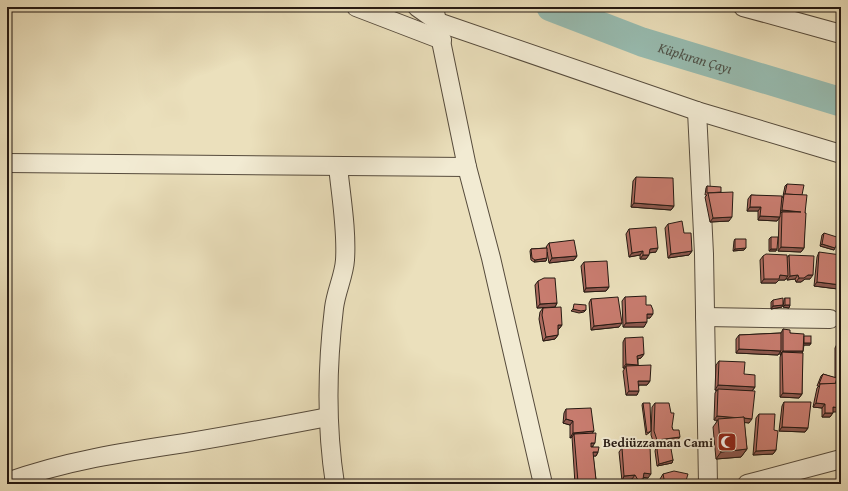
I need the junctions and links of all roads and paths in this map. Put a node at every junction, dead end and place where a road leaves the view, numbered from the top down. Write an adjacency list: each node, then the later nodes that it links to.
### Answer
1 (356, 7): 6 (street)
2 (417, 7): 4 (street)
3 (743, 7): 5 (street)
4 (436, 15): 6 (street); 7 (street)
5 (841, 34)
6 (442, 40): 11 (street)
7 (697, 111): 8 (street); 12 (street)
8 (841, 154)
9 (7, 163): 10 (street)
10 (338, 166): 11 (street); 14 (street)
11 (467, 167): 18 (street)
12 (705, 317): 13 (street); 19 (street)
13 (830, 319)
14 (328, 417): 16 (street); 17 (street)
15 (841, 459): 20 (street)
16 (7, 482)
17 (335, 484)
18 (543, 484)
19 (708, 484)
20 (747, 484)

